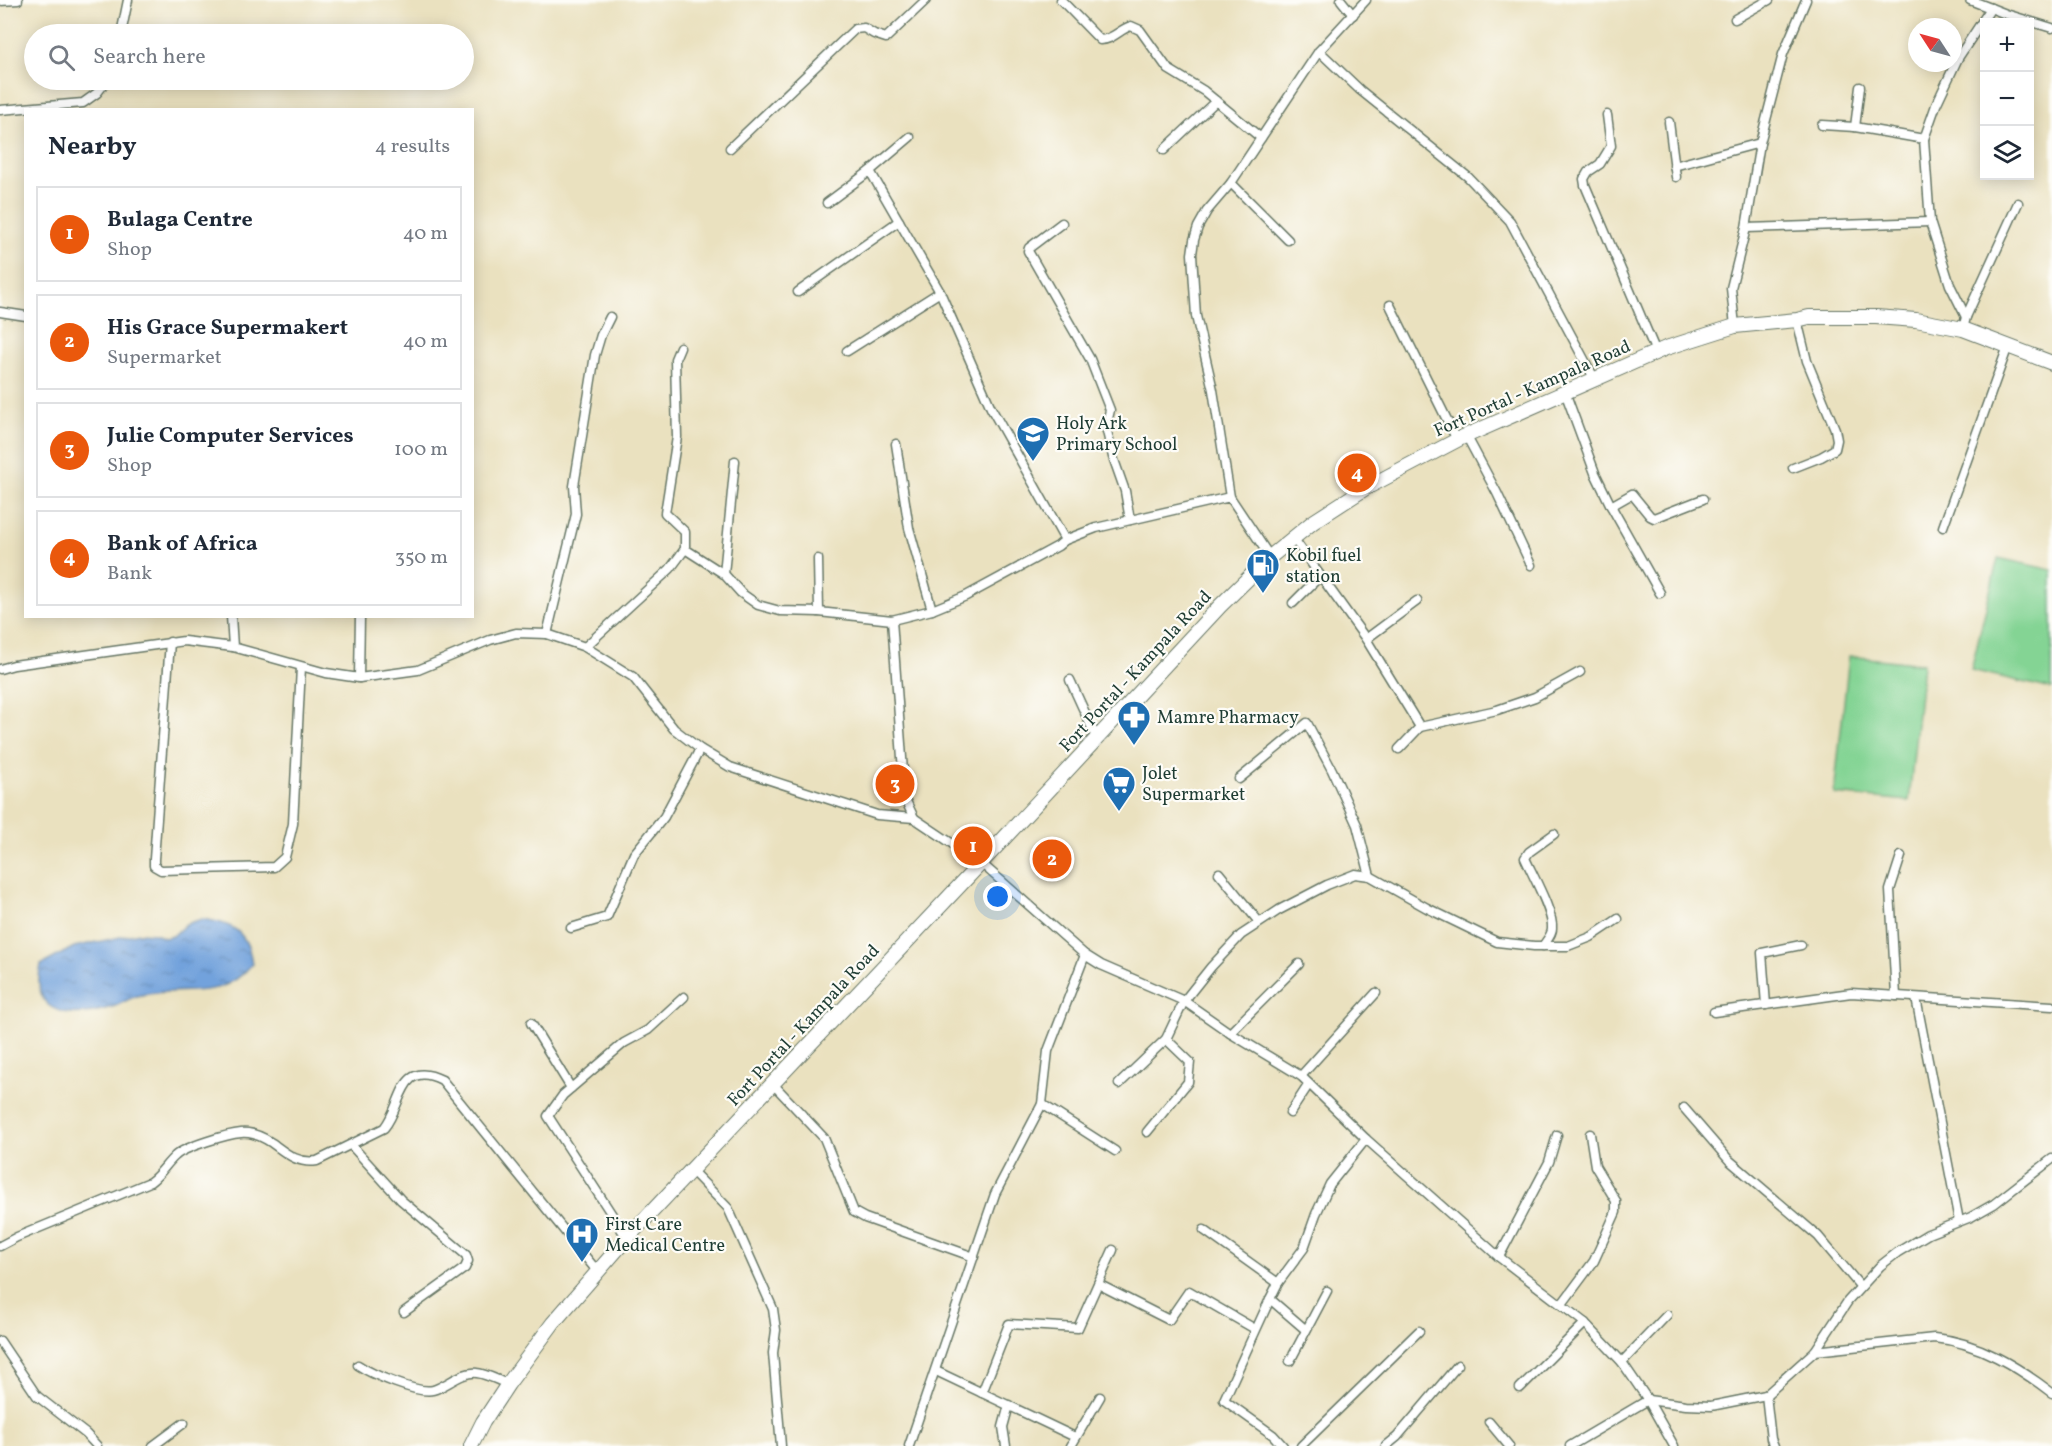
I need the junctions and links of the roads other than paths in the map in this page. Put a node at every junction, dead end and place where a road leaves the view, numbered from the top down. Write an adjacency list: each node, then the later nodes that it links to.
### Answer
1 (18, 0): 10 (street)
2 (128, 0): 14 (street)
3 (926, 0): 29 (street)
4 (1061, 0): 19 (street)
5 (1341, 0): 12 (street)
6 (1366, 0): 12 (street)
7 (1769, 0): 13 (street)
8 (1806, 0): 28 (street)
9 (1970, 0): 11 (street)
10 (0, 1)
11 (1990, 8): 15 (street); 27 (street)
12 (1353, 15): 16 (street)
13 (1735, 19)
14 (123, 24)
15 (2052, 28)
16 (1319, 51): 26 (street); 56 (street)
17 (1860, 87): 24 (street)
18 (99, 90): 20 (street)
19 (1216, 101): 26 (street); 30 (street)
20 (0, 110)
21 (1607, 115): 54 (street)
22 (1669, 122): 31 (street)
23 (1822, 125): 24 (street)
24 (1855, 127): 27 (street)
25 (910, 137): 32 (street)
26 (1262, 138): 34 (street)
27 (1924, 139): 38 (street)
28 (1760, 143): 31 (street); 40 (street)
29 (730, 148)
30 (1164, 150)
31 (1674, 166): 33 (street)
32 (870, 171): 35 (street); 37 (street)
33 (1676, 177)
34 (1231, 183): 41 (street); 62 (street)
35 (827, 203)
36 (2018, 203): 49 (street)
37 (899, 221): 42 (street); 43 (street)
38 (1930, 222): 40 (street); 49 (street)
39 (1062, 223): 65 (street)
40 (1746, 228): 50 (street)
41 (1288, 240)
42 (798, 292)
43 (940, 292): 53 (street); 68 (street)
44 (1390, 305): 58 (street)
45 (0, 312): 46 (street)
46 (24, 316)
47 (610, 316): 83 (street)
48 (1797, 320): 49 (main road, Fort Portal - Kampala Road); 50 (main road, Fort Portal - Kampala Road); 61 (street)
49 (1965, 323): 51 (main road, Fort Portal - Kampala Road)
50 (1735, 326): 54 (main road, Fort Portal - Kampala Road)
51 (2008, 346): 55 (main road, Fort Portal - Kampala Road); 66 (street)
52 (680, 347): 69 (street)
53 (847, 351)
54 (1656, 352): 56 (main road, Fort Portal - Kampala Road)
55 (2052, 363)
56 (1594, 378): 57 (main road, Fort Portal - Kampala Road)
57 (1565, 392): 58 (main road, Fort Portal - Kampala Road); 64 (street)
58 (1462, 437): 67 (main road, Fort Portal - Kampala Road); 72 (street)
59 (896, 444): 78 (street)
60 (735, 460): 73 (street)
61 (1793, 468)
62 (1230, 497): 65 (street); 70 (street)
63 (1704, 499): 64 (street)
64 (1611, 506): 75 (street)
65 (1130, 520): 68 (street)
66 (1943, 527)
67 (1294, 539): 70 (main road, Fort Portal - Kampala Road); 74 (street)
68 (1065, 540): 78 (street)
69 (685, 549): 73 (street); 87 (street)
70 (1270, 557): 94 (main road, Fort Portal - Kampala Road)
71 (818, 559): 79 (street)
72 (1532, 565)
73 (724, 574): 79 (street)
74 (1320, 576): 77 (street); 84 (street)
75 (1660, 592)
76 (1417, 601): 84 (street)
77 (1293, 603)
78 (932, 610): 82 (street)
79 (819, 612): 82 (street)
80 (231, 618): 86 (street)
81 (360, 618): 91 (street)
82 (891, 620): 98 (street)
83 (547, 634): 87 (street); 91 (street)
84 (1366, 639): 93 (street)
85 (170, 642): 86 (street); 88 (street); 89 (street)
86 (233, 647): 88 (street)
87 (585, 647): 95 (street)
88 (301, 667): 91 (street)
89 (0, 669)
90 (1580, 672): 93 (street)
91 (359, 678)
92 (1070, 680): 94 (street)
93 (1420, 726): 96 (street)
94 (1096, 739): 101 (main road, Fort Portal - Kampala Road)
95 (700, 749): 98 (street); 106 (street)
96 (1399, 749)
97 (1239, 778): 103 (street)
98 (915, 818): 101 (street)
99 (1554, 834): 108 (street)
100 (1901, 856): 112 (street)
101 (981, 864): 109 (street); 123 (main road, Fort Portal - Kampala Road)
102 (1219, 873): 105 (street)
103 (1370, 876): 105 (street); 108 (street)
104 (1618, 919): 108 (street)
105 (1259, 922): 115 (street)
106 (572, 928)
107 (1801, 945): 116 (street)
108 (1543, 946)
109 (1086, 955): 115 (street); 127 (street)
110 (1299, 964): 120 (street)
111 (1376, 993): 122 (street)
112 (1896, 996): 114 (street); 116 (street)
113 (684, 997): 126 (street)
114 (1916, 998): 117 (street); 138 (street)
115 (1184, 1001): 120 (street); 121 (street)
116 (1766, 1005): 118 (street)
117 (2052, 1005)
118 (1714, 1012)
119 (531, 1023): 126 (street)
120 (1230, 1033): 122 (street)
121 (1166, 1039): 124 (street); 130 (street)
122 (1301, 1077): 125 (street)
123 (773, 1084): 137 (main road, Fort Portal - Kampala Road); 143 (street)
124 (1119, 1084)
125 (1309, 1084): 129 (street); 133 (street)
126 (570, 1088): 140 (street)
127 (1042, 1104): 135 (street); 143 (street)
128 (1684, 1108): 148 (street)
129 (1290, 1113)
130 (1147, 1132)
131 (1590, 1134): 151 (street)
132 (1557, 1135): 144 (street)
133 (1366, 1139): 144 (street); 146 (street)
134 (351, 1144): 141 (street); 145 (street); 152 (street)
135 (1115, 1151)
136 (2052, 1159): 138 (street)
137 (691, 1170): 140 (main road, Fort Portal - Kampala Road); 179 (street)
138 (1959, 1221): 148 (street)
139 (1204, 1230): 146 (street)
140 (627, 1238): 145 (main road, Fort Portal - Kampala Road)
141 (0, 1246)
142 (1113, 1250): 147 (street)
143 (974, 1257): 164 (street)
144 (1499, 1257): 151 (street)
145 (597, 1271): 165 (main road, Fort Portal - Kampala Road)
146 (1278, 1283): 150 (street)
147 (1098, 1284): 155 (street); 168 (street)
148 (1860, 1286): 159 (street)
149 (1327, 1291): 156 (street)
150 (1270, 1299): 155 (street); 156 (street)
151 (1562, 1304): 154 (street)
152 (404, 1311)
153 (1667, 1315): 161 (street)
154 (1585, 1323): 161 (street); 166 (street)
155 (1256, 1329): 183 (street)
156 (1306, 1330): 160 (street)
157 (1419, 1331): 184 (street)
158 (0, 1341): 176 (street)
159 (1815, 1351): 167 (street); 169 (street)
160 (1290, 1361)
161 (1622, 1362): 171 (street)
162 (358, 1365): 165 (street)
163 (1458, 1365): 185 (street)
164 (936, 1371): 168 (street); 180 (street)
165 (508, 1384): 178 (main road, Fort Portal - Kampala Road)
166 (1520, 1388)
167 (2051, 1390)
168 (982, 1393): 172 (street)
169 (1766, 1395): 171 (street); 189 (street)
170 (1100, 1397): 175 (street)
171 (1648, 1400): 187 (street); 188 (street)
172 (1009, 1405): 175 (street); 181 (street)
173 (1490, 1422): 186 (street)
174 (184, 1423): 177 (street)
175 (1075, 1437): 182 (street)
176 (97, 1446)
177 (153, 1446)
178 (471, 1446)
179 (781, 1446)
180 (909, 1446)
181 (1006, 1446)
182 (1071, 1446)
183 (1283, 1446)
184 (1301, 1446)
185 (1386, 1446)
186 (1509, 1446)
187 (1570, 1446)
188 (1674, 1446)
189 (1774, 1446)

